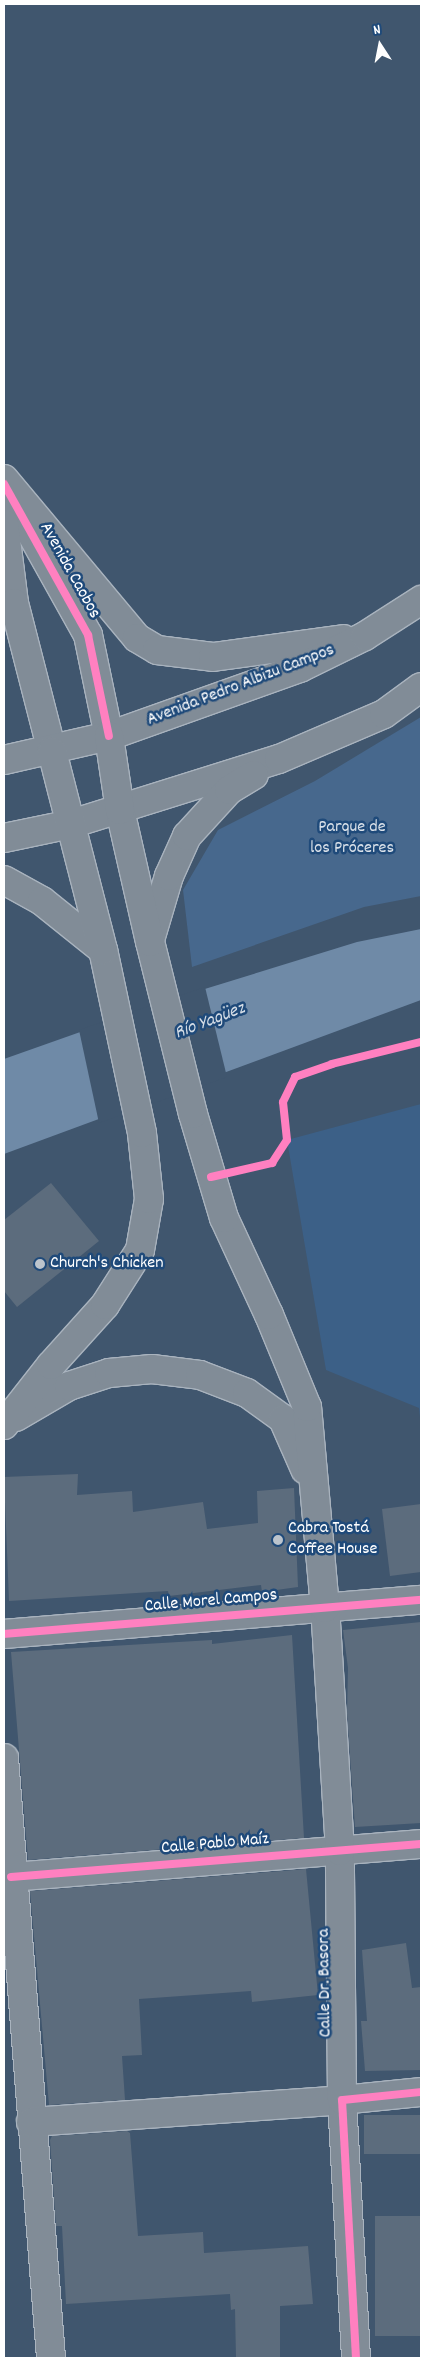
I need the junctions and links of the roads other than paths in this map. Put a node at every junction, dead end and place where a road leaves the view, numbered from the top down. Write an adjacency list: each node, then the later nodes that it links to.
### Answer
1 (4, 479): 5 (main road)
2 (4, 484): 7 (main road, Avenida Caobos)
3 (4, 524): 8 (main road)
4 (421, 600): 5 (main road, Avenida Pedro Albizu Campos)
5 (366, 636): 7 (main road, Avenida Pedro Albizu Campos)
6 (421, 687): 9 (main road)
7 (109, 736): 8 (main road, Avenida Pedro Albizu Campos); 11 (main road, Avenida Caobos)
8 (52, 751): 10 (main road, Avenida Pedro Albizu Campos); 12 (main road)
9 (279, 759): 11 (main road); 15 (main road)
10 (4, 760)
11 (120, 810): 12 (main road); 15 (main road, Avenida Caobos)
12 (71, 824): 13 (main road); 16 (main road)
13 (4, 838)
14 (4, 880): 16 (main road)
15 (150, 942): 17 (main road, Avenida Caobos)
16 (103, 950): 18 (main road)
17 (193, 1114): 19 (main road, Calle Dr. Basora)
18 (4, 1425): 19 (main road)
19 (316, 1493): 21 (main road, Calle Dr. Basora)
20 (421, 1600): 21 (main road, Calle Morel Campos)
21 (325, 1608): 22 (main road, Calle Morel Campos); 25 (main road, Calle Dr. Basora)
22 (4, 1634)
23 (4, 1758): 26 (main road)
24 (421, 1844): 25 (main road, Calle Pablo Maíz)
25 (340, 1851): 26 (main road, Calle Pablo Maíz); 28 (main road, Calle Dr. Basora)
26 (11, 1877): 29 (main road)
27 (421, 2092): 28 (main road)
28 (342, 2100): 29 (main road); 31 (main road, Calle Dr. Basora)
29 (31, 2122): 30 (main road)
30 (51, 2358)
31 (356, 2358)

